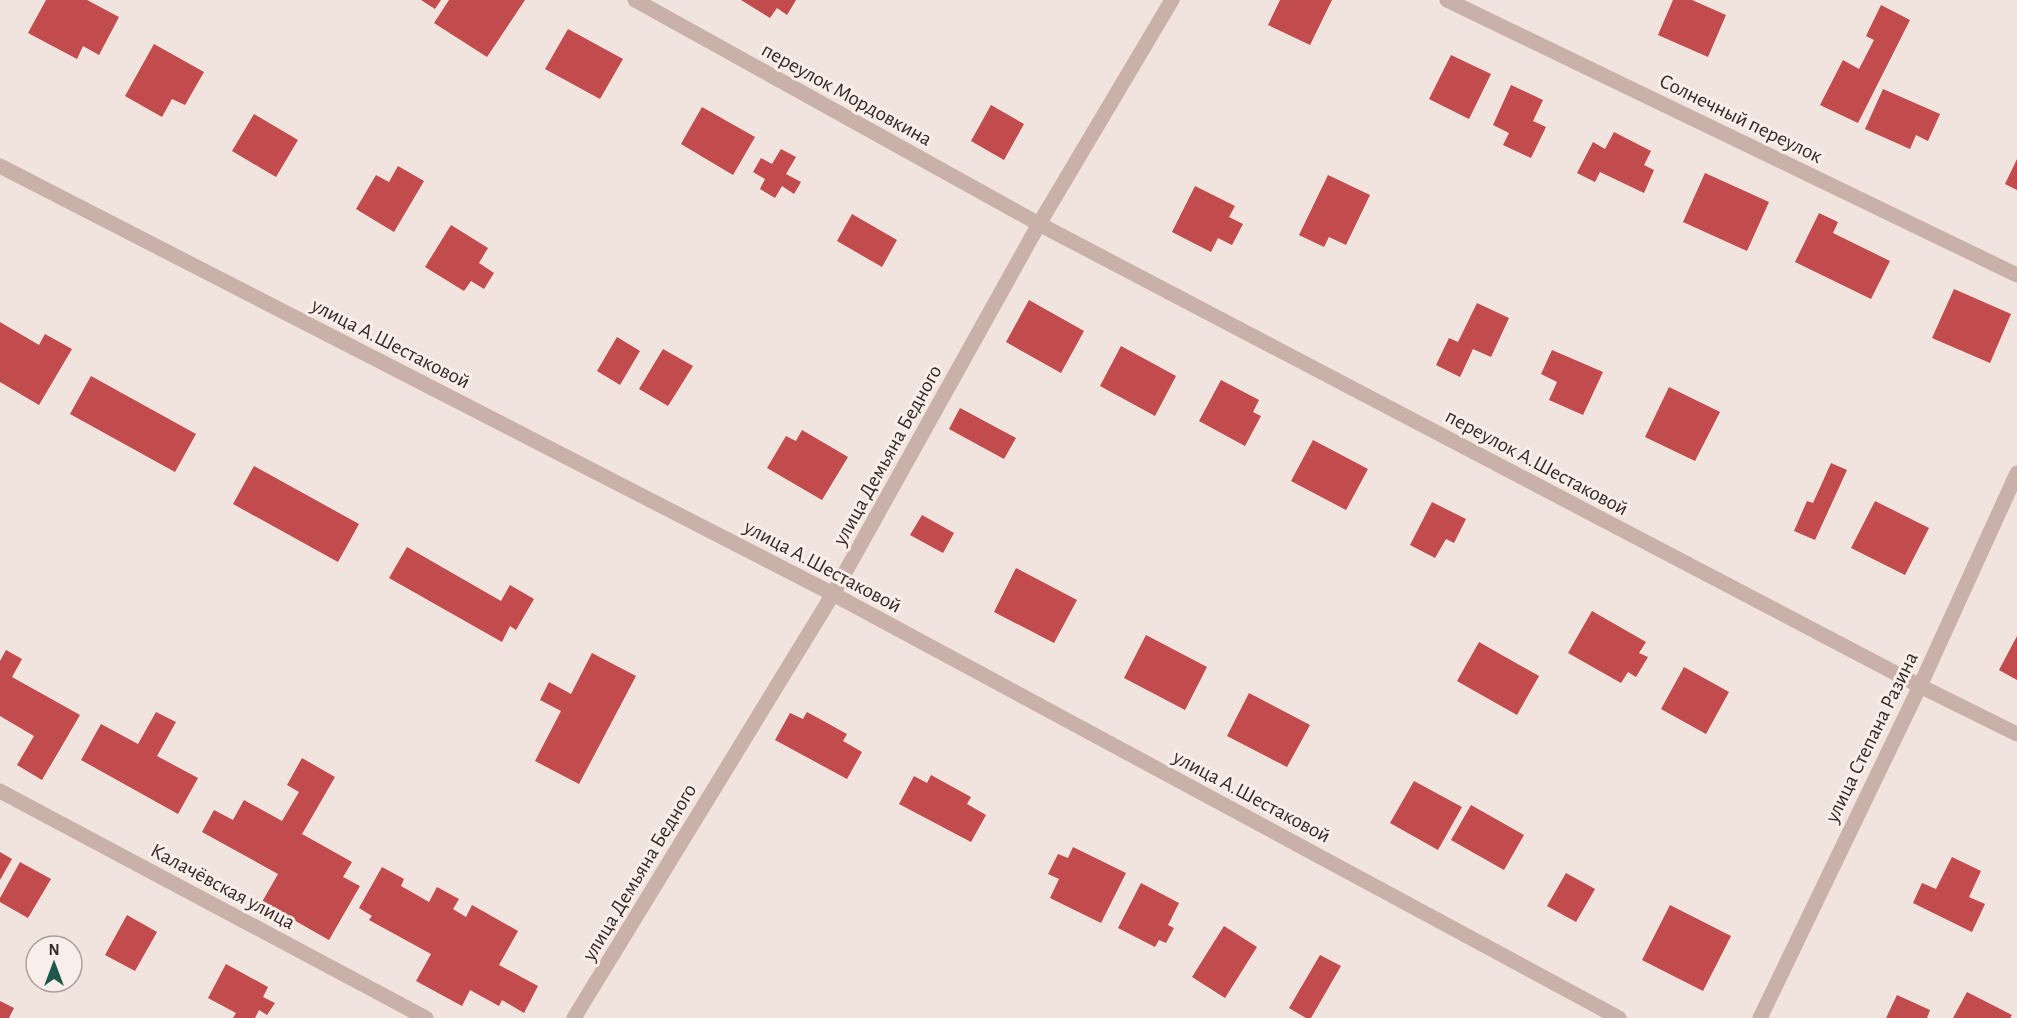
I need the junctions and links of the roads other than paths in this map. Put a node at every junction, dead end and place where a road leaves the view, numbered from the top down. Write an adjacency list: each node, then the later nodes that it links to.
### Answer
1 (635, 0): 5 (street, переулок Мордовкина)
2 (1172, 0): 5 (street, улица Демьяна Бедного)
3 (1448, 0): 6 (street, Солнечный переулок)
4 (0, 165): 8 (street, улица А.Шестаковой)
5 (1039, 224): 8 (street, улица Демьяна Бедного); 9 (street, переулок А.Шестаковой)
6 (2017, 275)
7 (2017, 473): 9 (street, улица Степана Разина)
8 (833, 594): 13 (street, улица Демьяна Бедного); 14 (street, улица А.Шестаковой)
9 (1920, 686): 10 (street, переулок А.Шестаковой); 15 (street, улица Степана Разина)
10 (2017, 734)
11 (0, 791): 12 (street, Калачёвская улица)
12 (426, 1018)
13 (574, 1018)
14 (1619, 1018)
15 (1760, 1018)

